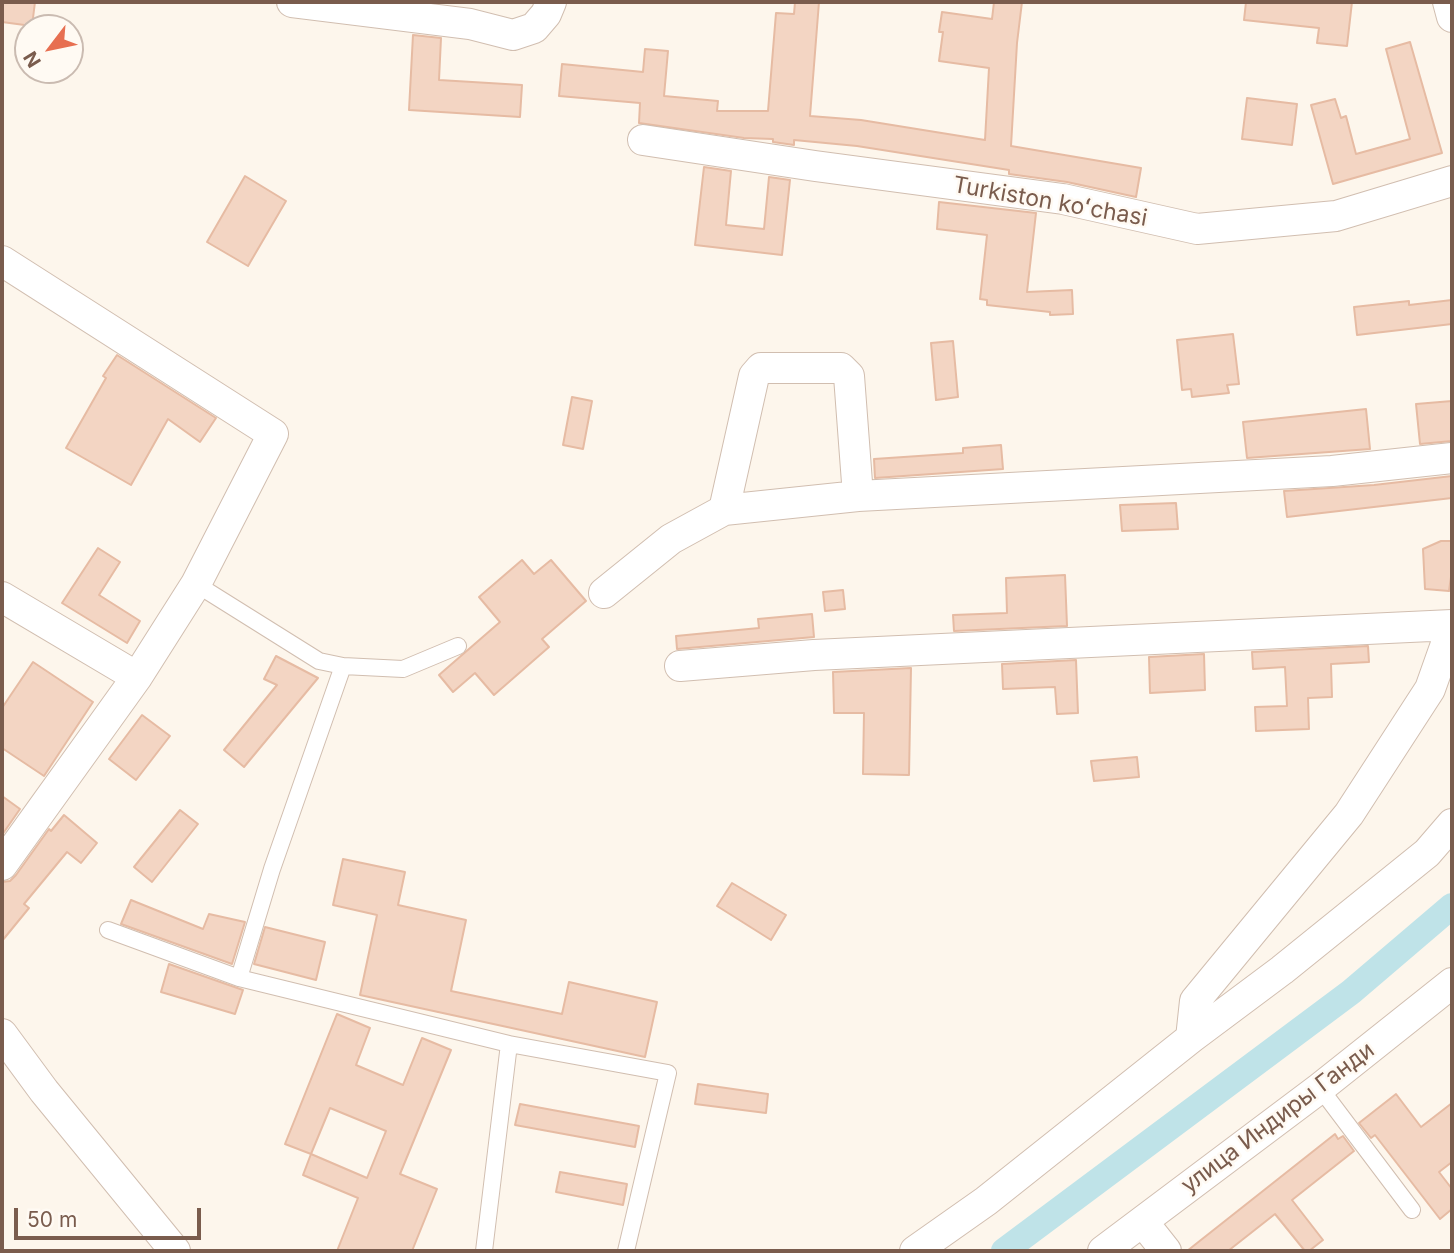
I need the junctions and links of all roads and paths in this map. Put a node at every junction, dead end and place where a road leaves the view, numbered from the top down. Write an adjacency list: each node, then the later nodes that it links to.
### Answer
1 (292, 2): 2 (street)
2 (551, 2)
3 (1448, 2): 4 (street)
4 (1452, 17)
5 (643, 140): 6 (street, Turkiston koʻchasi)
6 (1452, 181)
7 (2, 261): 11 (street)
8 (1452, 458): 9 (street)
9 (858, 496): 10 (street); 10 (street)
10 (724, 510): 12 (street)
11 (196, 584): 16 (lane); 18 (street)
12 (604, 593)
13 (2, 597): 18 (street)
14 (1452, 626): 17 (street); 25 (street)
15 (458, 646): 16 (lane)
16 (343, 666): 22 (lane)
17 (680, 666)
18 (137, 677): 20 (street)
19 (1452, 824): 25 (street)
20 (2, 866)
21 (108, 930): 22 (lane)
22 (239, 978): 26 (lane)
23 (1452, 983): 27 (street, улица Индиры Ганди)
24 (2, 1034): 30 (street)
25 (1191, 1038): 33 (street)
26 (509, 1044): 31 (lane); 32 (lane)
27 (1320, 1088): 28 (lane); 29 (street, улица Индиры Ганди)
28 (1412, 1210)
29 (1143, 1222): 34 (street, улица Индиры Ганди); 35 (street)
30 (176, 1251)
31 (484, 1251)
32 (626, 1251)
33 (915, 1251)
34 (1103, 1251)
35 (1166, 1251)

